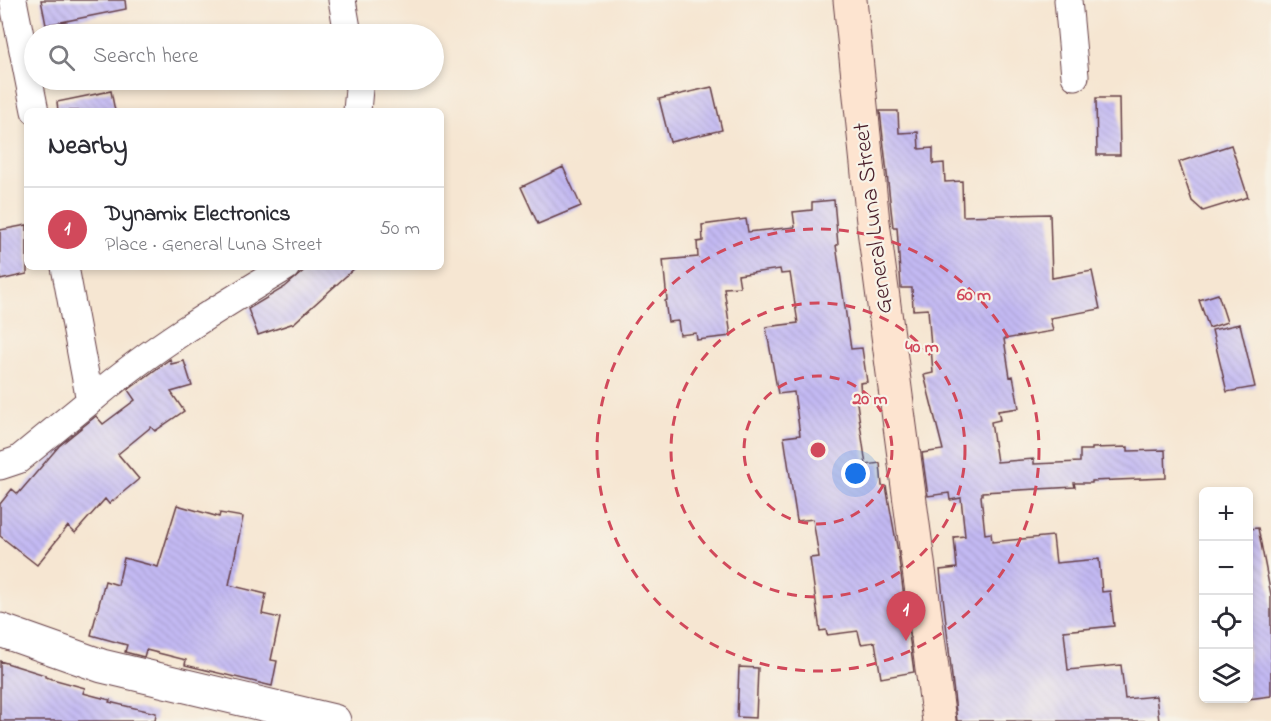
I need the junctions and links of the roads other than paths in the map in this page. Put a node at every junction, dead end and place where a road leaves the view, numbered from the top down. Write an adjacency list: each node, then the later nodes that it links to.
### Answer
1 (14, 0): 6 (street)
2 (342, 0): 5 (street)
3 (850, 0): 18 (main road, General Luna Street)
4 (1068, 0): 7 (street)
5 (346, 24)
6 (24, 56)
7 (1075, 76)
8 (30, 90): 10 (street)
9 (359, 90): 11 (street)
10 (33, 108)
11 (357, 108)
12 (66, 270): 14 (street)
13 (281, 270): 14 (street)
14 (90, 401): 15 (street)
15 (0, 466)
16 (0, 630): 17 (street)
17 (334, 721)
18 (939, 721)

